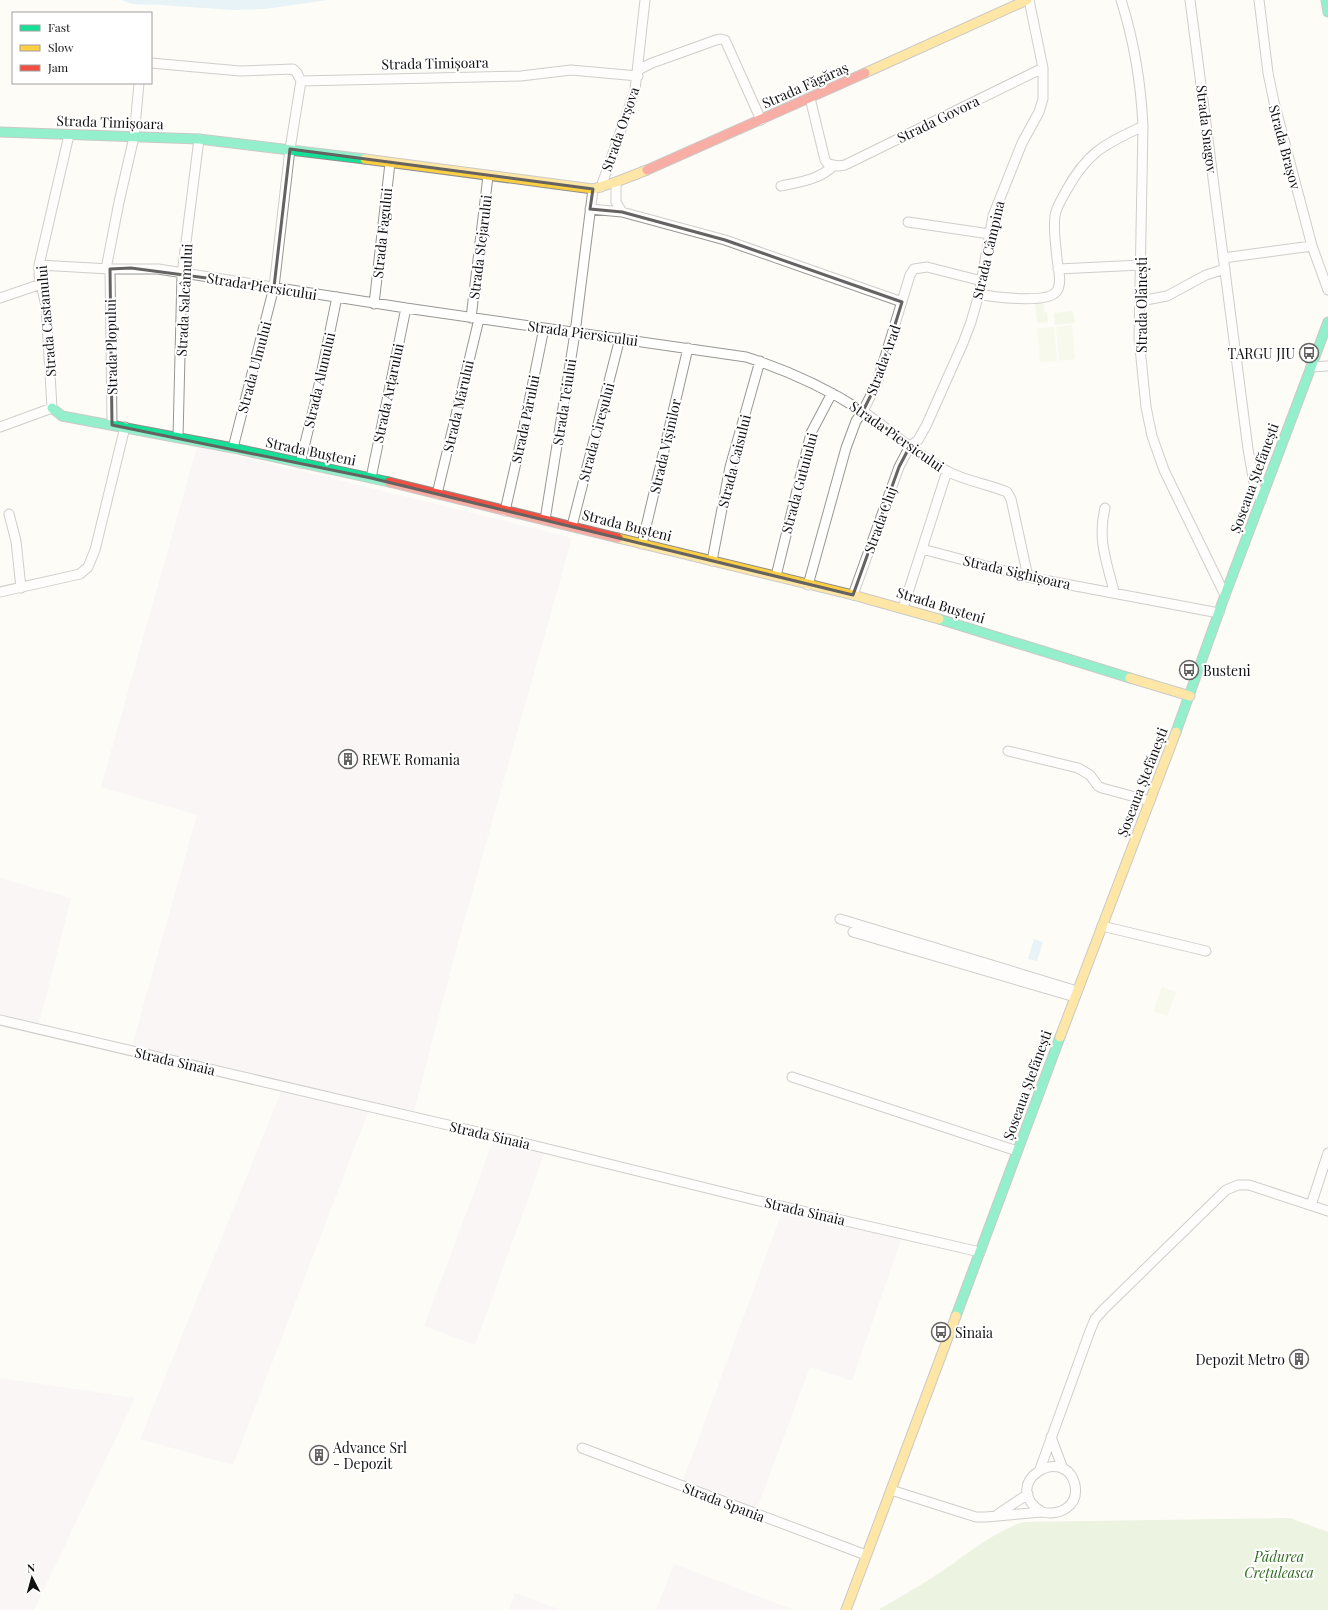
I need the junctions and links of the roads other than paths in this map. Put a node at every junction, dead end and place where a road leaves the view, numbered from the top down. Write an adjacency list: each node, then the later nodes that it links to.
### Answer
1 (645, 0): 10 (street, Strada Orșova)
2 (1028, 0): 9 (street, Strada Câmpina); 13 (street, Strada Făgăraș)
3 (1121, 0): 15 (street, Strada Olănești)
4 (1190, 0): 32 (street, Strada Snagov)
5 (1259, 0): 31 (street, Strada Brașov)
6 (1326, 0): 7 (street)
7 (1328, 12)
8 (152, 63): 11 (street)
9 (1043, 68): 22 (street, Strada Govora); 30 (street, Strada Câmpina)
10 (638, 73): 11 (street, Strada Timișoara); 14 (street); 26 (street, Strada Orșova)
11 (301, 81): 20 (street)
12 (139, 84): 18 (street, Strada Plopului)
13 (810, 98): 14 (street, Strada Făgăraș); 22 (street)
14 (761, 120): 24 (street, Strada Făgăraș)
15 (1143, 126): 34 (street, Strada Olănești); 36 (street)
16 (0, 132): 17 (street, Strada Timișoara)
17 (69, 134): 18 (street, Strada Timișoara); 33 (street, Strada Castanului)
18 (134, 137): 19 (street, Strada Timișoara); 35 (street, Strada Plopului)
19 (199, 140): 20 (street, Strada Timișoara); 38 (street, Strada Salcâmului)
20 (290, 149): 21 (street, Strada Timișoara); 41 (street, Strada Ulmului)
21 (390, 163): 23 (street, Strada Timișoara); 48 (street, Strada Fagului)
22 (833, 166): 25 (street, Strada Govora)
23 (488, 176): 26 (street, Strada Timișoara); 50 (street, Strada Stejarului)
24 (616, 182): 26 (street, Strada Făgăraș); 28 (street)
25 (781, 186)
26 (597, 188): 27 (street, Strada Teiului)
27 (590, 209): 28 (street); 53 (street, Strada Teiului)
28 (622, 212): 47 (street)
29 (908, 222): 30 (street)
30 (990, 234): 39 (street, Strada Câmpina)
31 (1312, 246): 32 (street); 42 (street, Strada Brașov)
32 (1223, 258): 37 (street, Strada Snagov)
33 (39, 265): 35 (street, Strada Piersicului); 40 (street, Strada Castanului)
34 (1141, 265): 36 (street); 46 (street, Strada Olănești)
35 (108, 269): 38 (street, Strada Piersicului); 62 (street, Strada Plopului)
36 (1058, 269): 43 (street)
37 (1225, 269): 46 (street); 72 (street, Strada Snagov)
38 (182, 274): 41 (street, Strada Piersicului); 65 (street, Strada Salcâmului)
39 (982, 281): 43 (street, Strada Câmpina); 47 (street, Strada Arad)
40 (41, 284): 45 (street); 60 (street, Strada Castanului)
41 (274, 287): 44 (street, Strada Piersicului); 67 (street, Strada Ulmului)
42 (1328, 290)
43 (978, 294): 66 (street, Strada Câmpina)
44 (337, 297): 48 (street, Strada Piersicului); 68 (street, Strada Alunului)
45 (0, 298)
46 (1140, 301): 88 (street, Strada Olănești)
47 (902, 302): 61 (street, Strada Arad)
48 (374, 304): 49 (street, Strada Piersicului)
49 (406, 308): 50 (street, Strada Piersicului); 70 (street, Strada Arțarului)
50 (475, 318): 52 (street, Strada Piersicului); 71 (street, Strada Mărului)
51 (1328, 322): 58 (street, Șoseaua Ștefănești)
52 (544, 328): 53 (street, Strada Piersicului); 74 (street, Strada Părului)
53 (575, 333): 54 (street, Strada Piersicului); 76 (street, Strada Teiului)
54 (620, 338): 55 (street, Strada Piersicului); 77 (street, Strada Cireșului)
55 (688, 348): 56 (street, Strada Piersicului); 78 (street, Strada Vișinilor)
56 (760, 361): 59 (street, Strada Piersicului); 80 (street, Strada Caisului)
57 (1328, 366): 58 (street)
58 (1310, 367): 72 (street, Șoseaua Ștefănești)
59 (832, 393): 61 (street, Strada Piersicului); 81 (street, Strada Gutuiului)
60 (52, 408): 62 (street, Strada Bușteni); 63 (street)
61 (863, 411): 66 (street, Strada Piersicului); 83 (street, Strada Arad)
62 (112, 425): 64 (street, Strada Bușteni)
63 (0, 427)
64 (125, 427): 65 (street, Strada Bușteni); 84 (street)
65 (178, 437): 67 (street, Strada Bușteni)
66 (910, 446): 69 (street, Strada Piersicului); 87 (street, Strada Cluj)
67 (233, 448): 68 (street, Strada Bușteni)
68 (300, 463): 70 (street, Strada Bușteni)
69 (947, 471): 79 (street); 82 (street, Strada Piersicului)
70 (370, 478): 71 (street, Strada Bușteni)
71 (437, 494): 74 (street, Strada Bușteni)
72 (1261, 500): 88 (street, Șoseaua Ștefănești)
73 (1105, 508): 86 (street)
74 (505, 511): 76 (street, Strada Bușteni)
75 (9, 514): 84 (street)
76 (545, 520): 77 (street, Strada Bușteni)
77 (572, 526): 78 (street, Strada Bușteni)
78 (642, 544): 80 (street, Strada Bușteni)
79 (922, 549): 82 (street, Strada Sighișoara); 89 (street)
80 (712, 561): 81 (street, Strada Bușteni)
81 (776, 576): 83 (street, Strada Bușteni)
82 (1028, 577): 86 (street, Strada Sighișoara)
83 (808, 585): 87 (street, Strada Bușteni)
84 (21, 588): 85 (street)
85 (0, 592)
86 (1114, 592): 90 (street, Strada Sighișoara)
87 (853, 595): 89 (street, Strada Bușteni)
88 (1225, 595): 90 (street, Șoseaua Ștefănești)
89 (903, 608): 91 (street, Strada Bușteni)
90 (1219, 613): 91 (street, Șoseaua Ștefănești)
91 (1190, 696): 93 (street, Șoseaua Ștefănești)
92 (1008, 751): 93 (street)
93 (1150, 801): 95 (street, Șoseaua Ștefănești)
94 (840, 919): 98 (street)
95 (1102, 926): 97 (street); 98 (street, Șoseaua Ștefănești)
96 (853, 932): 98 (street)
97 (1206, 951)
98 (1076, 994): 101 (street, Șoseaua Ștefănești)
99 (0, 1020): 105 (street, Strada Sinaia)
100 (792, 1077): 101 (street)
101 (1017, 1151): 105 (street, Șoseaua Ștefănești)
102 (1328, 1153): 103 (street)
103 (1311, 1205): 104 (street); 106 (street)
104 (1328, 1211)
105 (980, 1252): 110 (street, Șoseaua Ștefănești)
106 (1051, 1437): 108 (street); 109 (street)
107 (582, 1448): 114 (street, Strada Spania)
108 (1040, 1469): 109 (street); 111 (street)
109 (1063, 1469): 112 (street)
110 (890, 1490): 113 (street); 114 (street, Șoseaua Ștefănești)
111 (1028, 1494): 112 (street); 113 (street)
112 (1042, 1512): 113 (street)
113 (995, 1516)
114 (866, 1555): 115 (street, Șoseaua Ștefănești)
115 (846, 1610)

